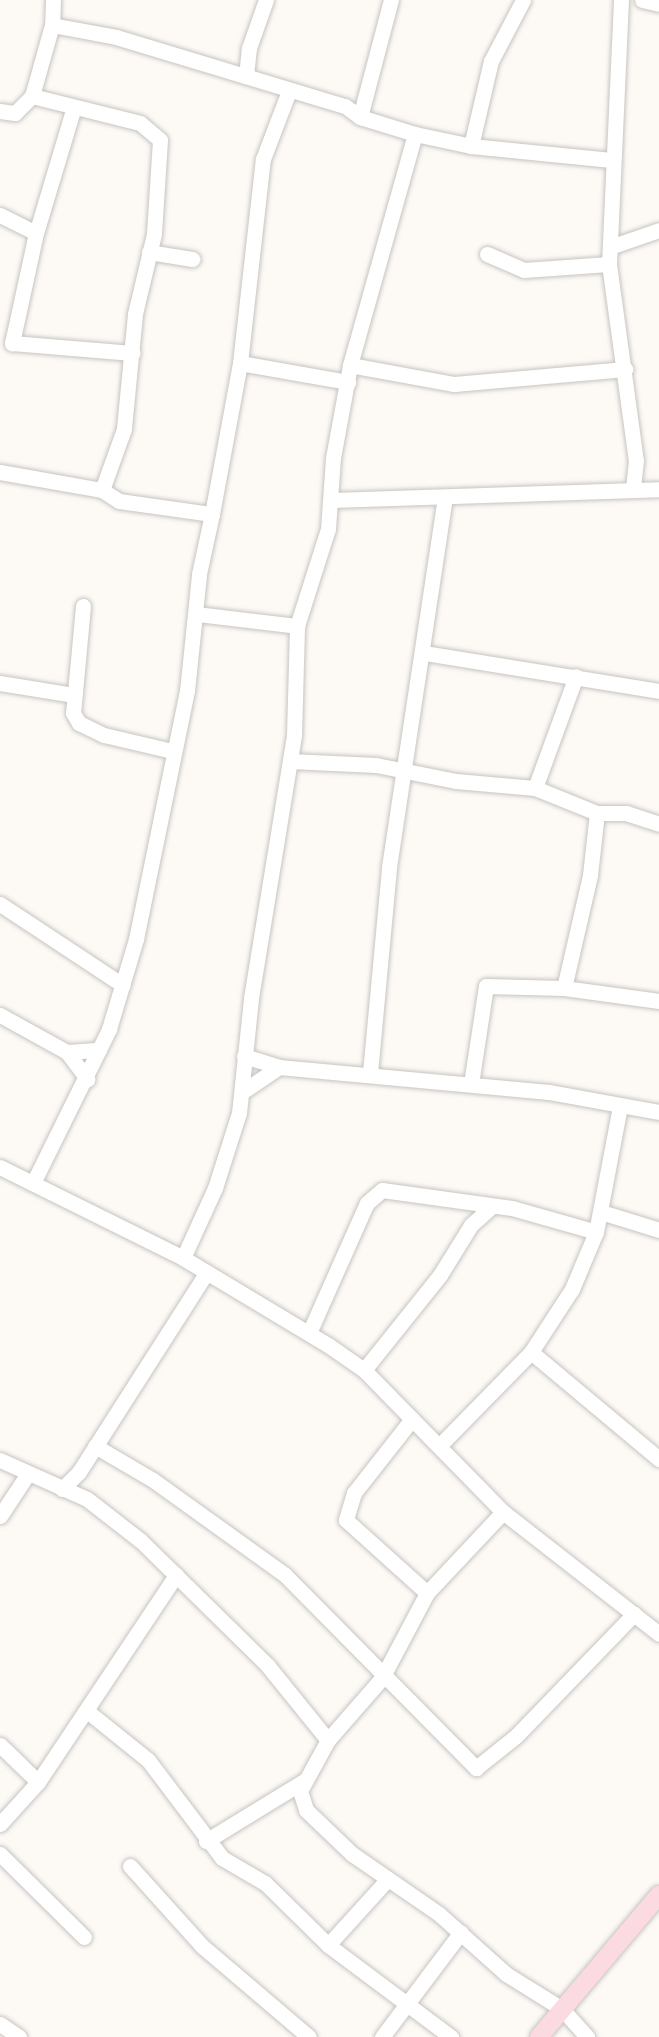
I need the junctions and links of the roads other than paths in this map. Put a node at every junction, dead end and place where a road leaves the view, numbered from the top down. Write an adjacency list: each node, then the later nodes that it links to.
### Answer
1 (53, 0): 8 (street)
2 (266, 0): 9 (street)
3 (391, 0): 14 (street)
4 (522, 0): 16 (street)
5 (621, 0): 17 (street)
6 (642, 0): 7 (street)
7 (659, 4)
8 (52, 25): 9 (street); 11 (street)
9 (246, 76): 10 (street)
10 (289, 91): 14 (street); 28 (street)
11 (32, 96): 12 (street); 13 (street)
12 (73, 110): 20 (street); 22 (street)
13 (0, 111)
14 (360, 117): 15 (street)
15 (415, 134): 16 (street); 29 (street)
16 (471, 146): 17 (street)
17 (611, 160): 21 (street)
18 (0, 215): 20 (street)
19 (659, 230): 21 (street)
20 (36, 232): 26 (street)
21 (610, 247): 25 (street)
22 (149, 252): 24 (street); 27 (street)
23 (487, 254): 25 (street)
24 (192, 259)
25 (609, 264): 30 (street)
26 (6, 342): 27 (street)
27 (133, 353): 34 (street)
28 (240, 363): 31 (street); 38 (street)
29 (350, 364): 30 (street); 31 (street)
30 (625, 369): 35 (street)
31 (348, 382): 37 (street)
32 (0, 472): 34 (street)
33 (659, 489): 35 (street)
34 (102, 490): 38 (street)
35 (633, 490): 36 (street)
36 (445, 498): 37 (street); 42 (street)
37 (332, 500): 41 (street)
38 (212, 514): 40 (street)
39 (82, 606): 46 (street)
40 (197, 614): 41 (street); 47 (street)
41 (297, 626): 48 (street)
42 (425, 653): 43 (street); 49 (street)
43 (576, 676): 45 (street); 50 (street)
44 (0, 683): 46 (street)
45 (659, 691)
46 (72, 695): 47 (street)
47 (172, 751): 54 (street)
48 (290, 761): 49 (street); 60 (street)
49 (404, 768): 50 (street); 62 (street)
50 (536, 788): 51 (street)
51 (597, 813): 52 (street); 55 (street)
52 (659, 824)
53 (0, 904): 54 (street)
54 (123, 985): 58 (street)
55 (564, 988): 56 (street); 64 (street)
56 (659, 1001)
57 (0, 1015): 59 (street)
58 (99, 1050): 59 (street); 63 (street)
59 (67, 1052): 63 (street)
60 (244, 1056): 61 (street); 65 (street)
61 (279, 1067): 62 (street); 65 (street)
62 (370, 1073): 64 (street)
63 (87, 1079): 69 (street)
64 (471, 1084): 66 (street)
65 (242, 1092): 76 (street)
66 (620, 1106): 67 (street); 72 (street)
67 (659, 1112)
68 (0, 1167): 69 (street)
69 (33, 1183): 76 (street)
70 (470, 1204): 71 (street); 73 (street); 78 (street)
71 (491, 1207): 73 (street); 75 (street)
72 (601, 1212): 74 (street); 75 (street)
73 (471, 1225): 80 (street)
74 (659, 1230)
75 (597, 1232): 79 (street)
76 (183, 1258): 77 (street)
77 (207, 1272): 78 (street); 82 (street)
78 (309, 1333): 80 (street)
79 (531, 1352): 83 (street); 85 (street)
80 (364, 1370): 81 (street)
81 (412, 1419): 83 (street); 93 (street)
82 (95, 1446): 86 (street); 96 (street)
83 (439, 1446): 90 (street)
84 (0, 1460): 87 (street)
85 (659, 1460)
86 (79, 1472): 88 (street); 89 (street)
87 (27, 1474): 88 (street); 91 (street)
88 (62, 1489): 89 (street)
89 (87, 1499): 92 (street)
90 (503, 1512): 93 (street); 94 (street)
91 (0, 1516)
92 (176, 1575): 97 (street); 98 (street)
93 (428, 1593): 96 (street)
94 (634, 1614): 95 (street); 96 (street)
95 (659, 1634)
96 (382, 1678): 98 (street)
97 (87, 1711): 101 (street); 103 (street)
98 (328, 1740): 100 (street)
99 (0, 1745): 101 (street)
100 (304, 1781): 103 (street); 106 (street)
101 (38, 1782): 102 (street)
102 (0, 1824)
103 (206, 1841): 110 (street)
104 (0, 1854): 109 (street)
105 (130, 1866): 115 (street)
106 (387, 1881): 108 (street); 110 (street)
107 (659, 1895): 112 (main road)
108 (461, 1932): 111 (street); 112 (street)
109 (84, 1937)
110 (328, 1945): 111 (street)
111 (407, 2003): 116 (street); 117 (street)
112 (562, 2009): 118 (main road); 119 (street)
113 (0, 2024): 114 (street)
114 (19, 2037)
115 (309, 2037)
116 (382, 2037)
117 (451, 2037)
118 (539, 2037)
119 (587, 2037)

